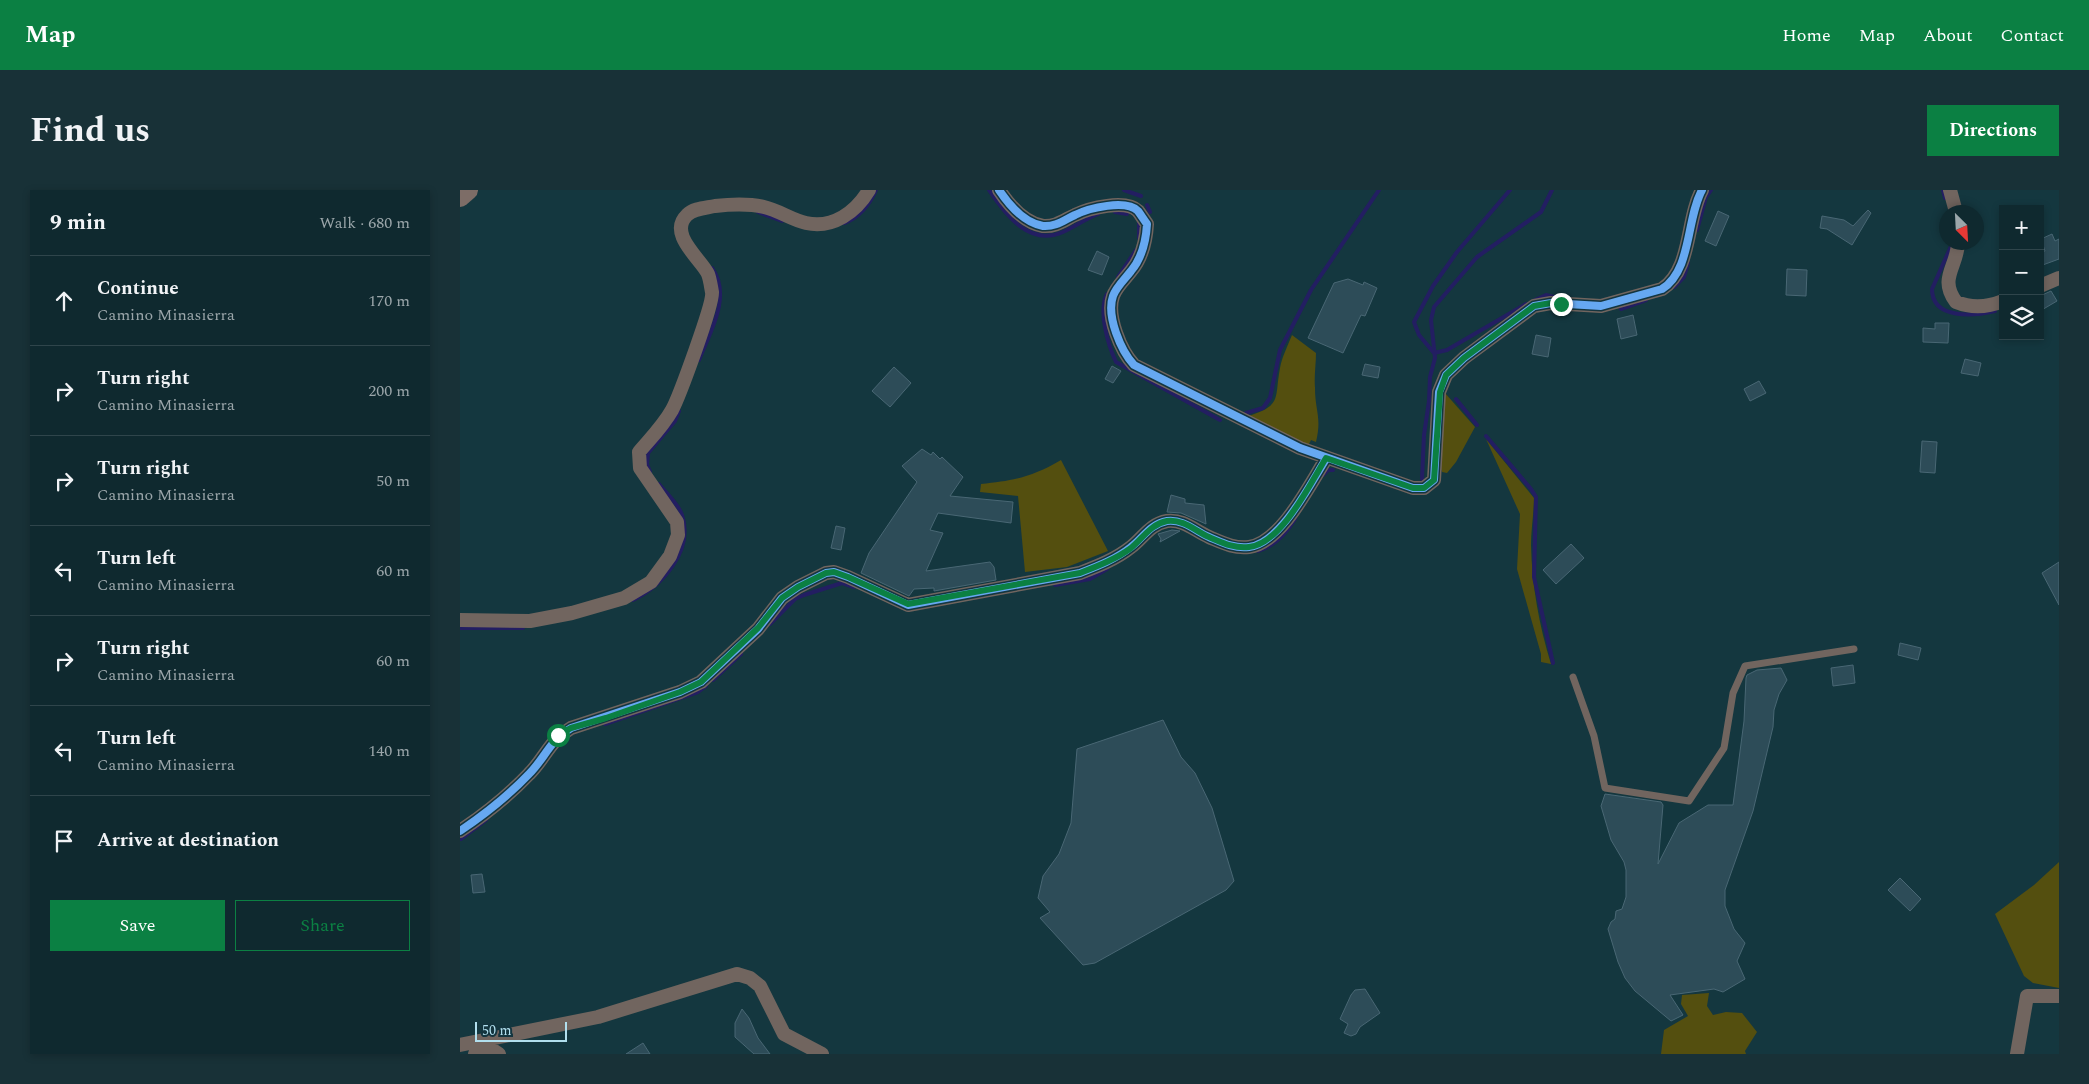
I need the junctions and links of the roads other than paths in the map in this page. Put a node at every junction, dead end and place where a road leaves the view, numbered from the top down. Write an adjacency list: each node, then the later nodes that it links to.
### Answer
1 (468, 190): 6 (main road)
2 (869, 190): 13 (street)
3 (999, 190): 12 (street)
4 (1702, 190): 12 (street)
5 (1950, 190): 7 (street)
6 (460, 197)
7 (1954, 205)
8 (1956, 250): 11 (street)
9 (2059, 278): 10 (street)
10 (2044, 284)
11 (1999, 302)
12 (1326, 458): 16 (street)
13 (460, 620)
14 (1854, 649): 15 (lane)
15 (1573, 677)
16 (460, 831)
17 (2059, 996): 22 (street)
18 (460, 1046): 21 (street)
19 (475, 1054): 20 (street)
20 (499, 1054)
21 (822, 1054)
22 (2017, 1054)

